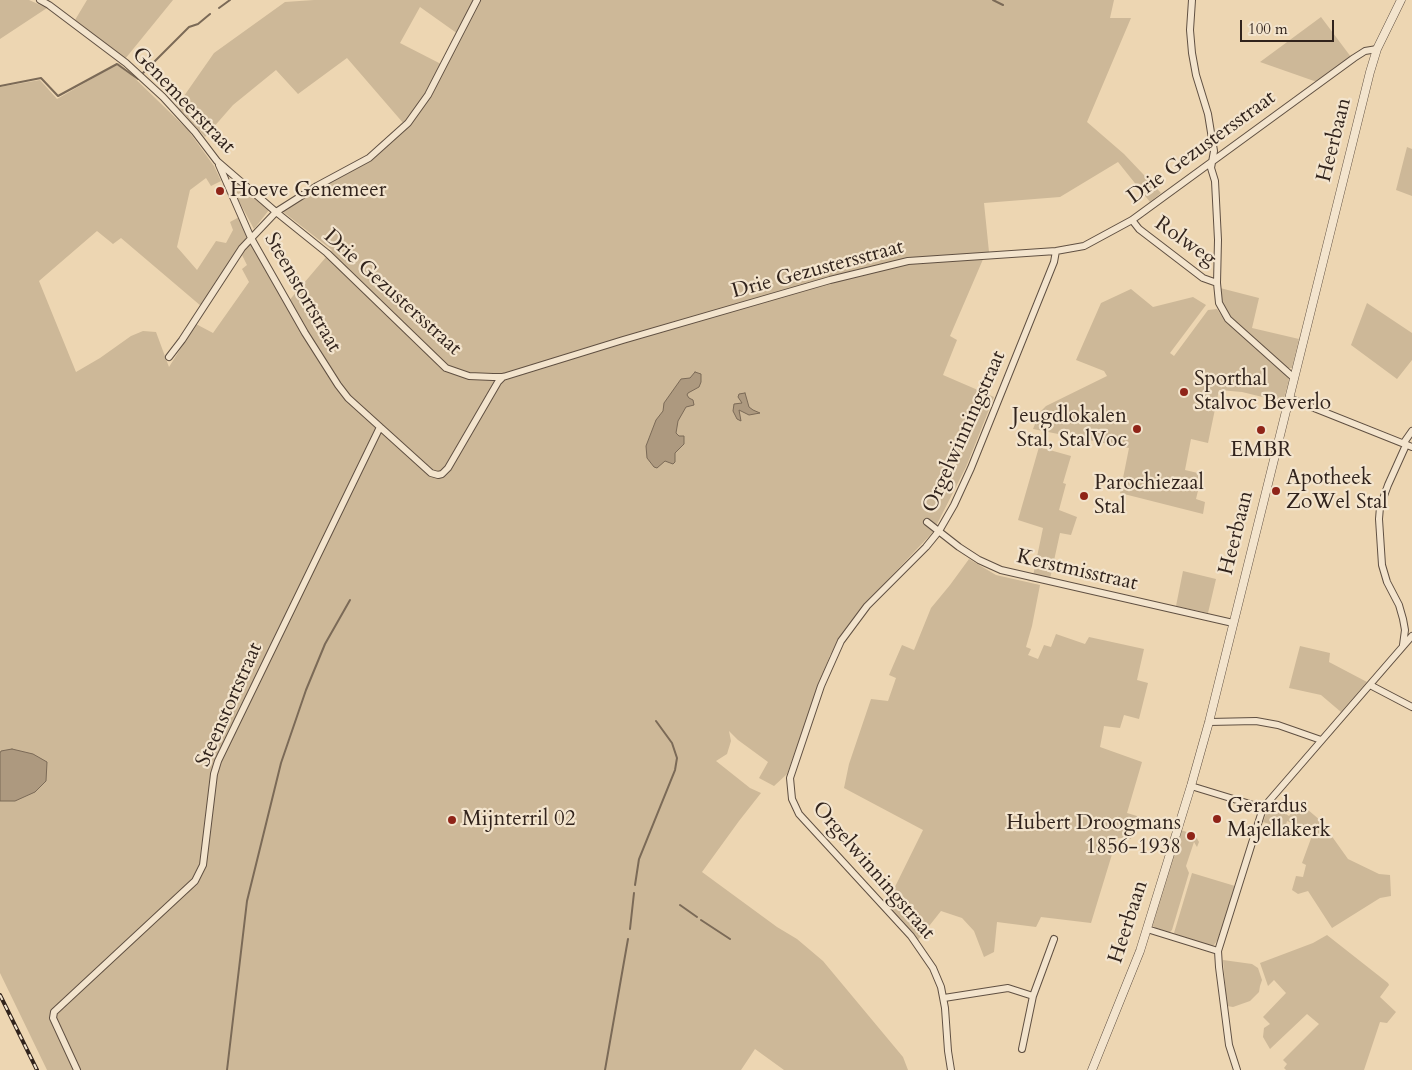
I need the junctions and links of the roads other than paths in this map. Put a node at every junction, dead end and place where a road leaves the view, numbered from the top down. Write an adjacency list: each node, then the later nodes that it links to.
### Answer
1 (40, 0): 6 (street, Genemeerstraat)
2 (477, 0): 8 (street)
3 (1192, 0): 7 (street)
4 (1402, 0): 5 (street, Heerbaan)
5 (1377, 49): 7 (street, Drie Gezustersstraat); 15 (street, Heerbaan)
6 (217, 161): 8 (street, Genemeerstraat); 10 (street, Steenstortstraat)
7 (1213, 161): 9 (street, Drie Gezustersstraat); 12 (street)
8 (276, 212): 10 (street); 14 (street, Drie Gezustersstraat)
9 (1132, 220): 11 (street, Drie Gezustersstraat); 12 (street, Rolweg)
10 (251, 238): 13 (street); 17 (street, Steenstortstraat)
11 (1056, 251): 14 (street, Drie Gezustersstraat); 21 (street, Orgelwinningstraat)
12 (1218, 283): 15 (street, Rolweg)
13 (169, 357)
14 (503, 377): 17 (street, Steenstortstraat)
15 (1294, 378): 16 (street, Heerbaan)
16 (1289, 398): 19 (street); 22 (street, Heerbaan)
17 (380, 427): 37 (street, Steenstortstraat)
18 (1412, 431): 19 (street)
19 (1409, 446): 24 (street)
20 (926, 522): 21 (street, Kerstmisstraat)
21 (938, 531): 22 (street, Kerstmisstraat); 35 (street, Orgelwinningstraat)
22 (1233, 623): 27 (street, Heerbaan)
23 (1412, 636): 24 (street)
24 (1403, 646): 25 (street)
25 (1370, 685): 26 (street); 28 (street)
26 (1412, 707)
27 (1209, 722): 28 (street); 29 (street, Heerbaan)
28 (1321, 740): 30 (street)
29 (1191, 786): 30 (street); 31 (street, Heerbaan)
30 (1263, 808): 33 (street)
31 (1147, 929): 33 (street); 39 (street, Heerbaan)
32 (1054, 938): 34 (street)
33 (1218, 951): 40 (street)
34 (1033, 996): 35 (street); 36 (street)
35 (944, 998): 38 (street, Orgelwinningstraat)
36 (1022, 1049)
37 (77, 1070)
38 (950, 1070)
39 (1092, 1070)
40 (1237, 1070)

